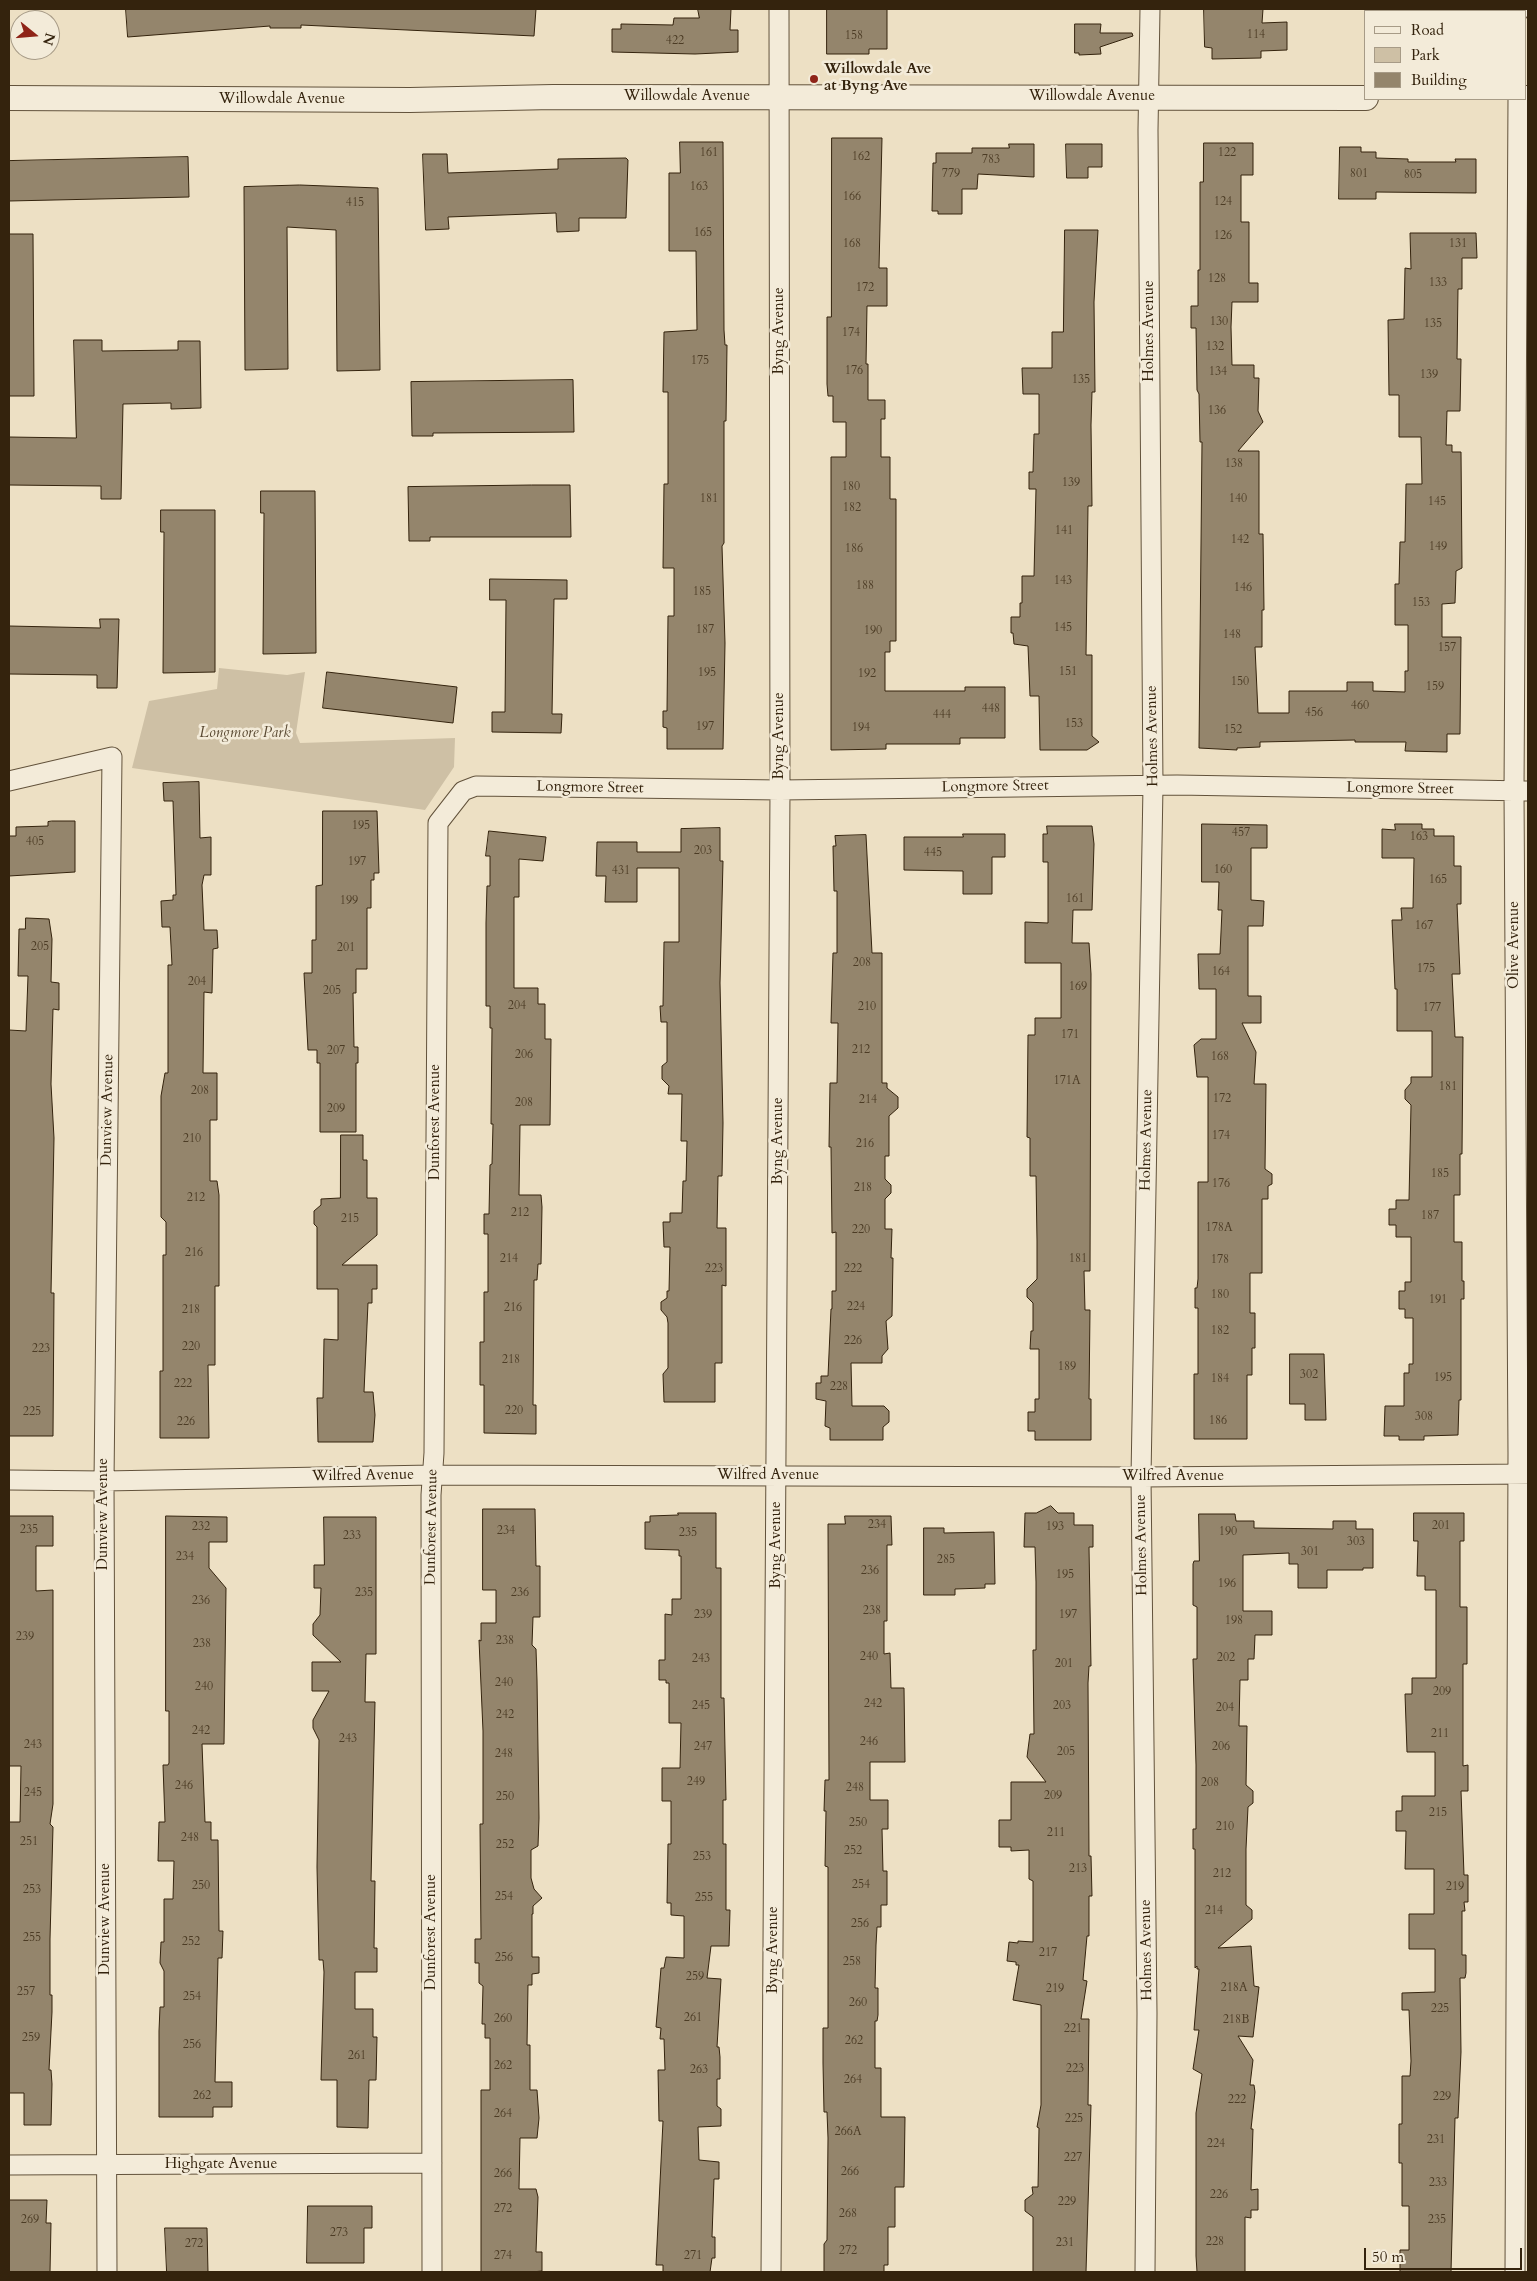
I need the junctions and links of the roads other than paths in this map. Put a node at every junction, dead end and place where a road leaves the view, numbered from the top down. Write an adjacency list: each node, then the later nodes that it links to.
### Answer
1 (779, 9): 3 (street, Byng Avenue)
2 (1150, 9): 5 (street, Holmes Avenue)
3 (779, 97): 4 (street, Willowdale Avenue); 5 (street, Willowdale Avenue); 10 (street, Byng Avenue)
4 (9, 98)
5 (1148, 98): 6 (street, Willowdale Avenue); 9 (street, Holmes Avenue)
6 (1364, 98)
7 (1518, 100): 12 (street, Olive Avenue)
8 (9, 782): 18 (street, Dunview Avenue)
9 (1154, 786): 10 (street, Longmore Street); 12 (street, Longmore Street); 16 (street, Holmes Avenue)
10 (780, 790): 11 (street, Longmore Street); 15 (street, Byng Avenue)
11 (463, 791): 14 (street, Dunforest Avenue)
12 (1521, 791): 13 (street, Olive Avenue)
13 (1523, 1473): 16 (street, Wilfred Avenue); 26 (street, Olive Avenue)
14 (432, 1475): 15 (street, Wilfred Avenue); 18 (street, Wilfred Avenue); 19 (street, Dunforest Avenue)
15 (777, 1476): 16 (street, Wilfred Avenue); 24 (street, Byng Avenue)
16 (1141, 1477): 25 (street, Holmes Avenue)
17 (9, 1480): 18 (street, Wilfred Avenue)
18 (104, 1481): 21 (street, Dunview Avenue)
19 (432, 2163): 21 (street, Highgate Avenue); 23 (street, Dunforest Avenue)
20 (9, 2165): 21 (street, Highgate Avenue)
21 (108, 2165): 22 (street, Dunview Avenue)
22 (108, 2272)
23 (432, 2272)
24 (771, 2272)
25 (1145, 2272)
26 (1515, 2272)

